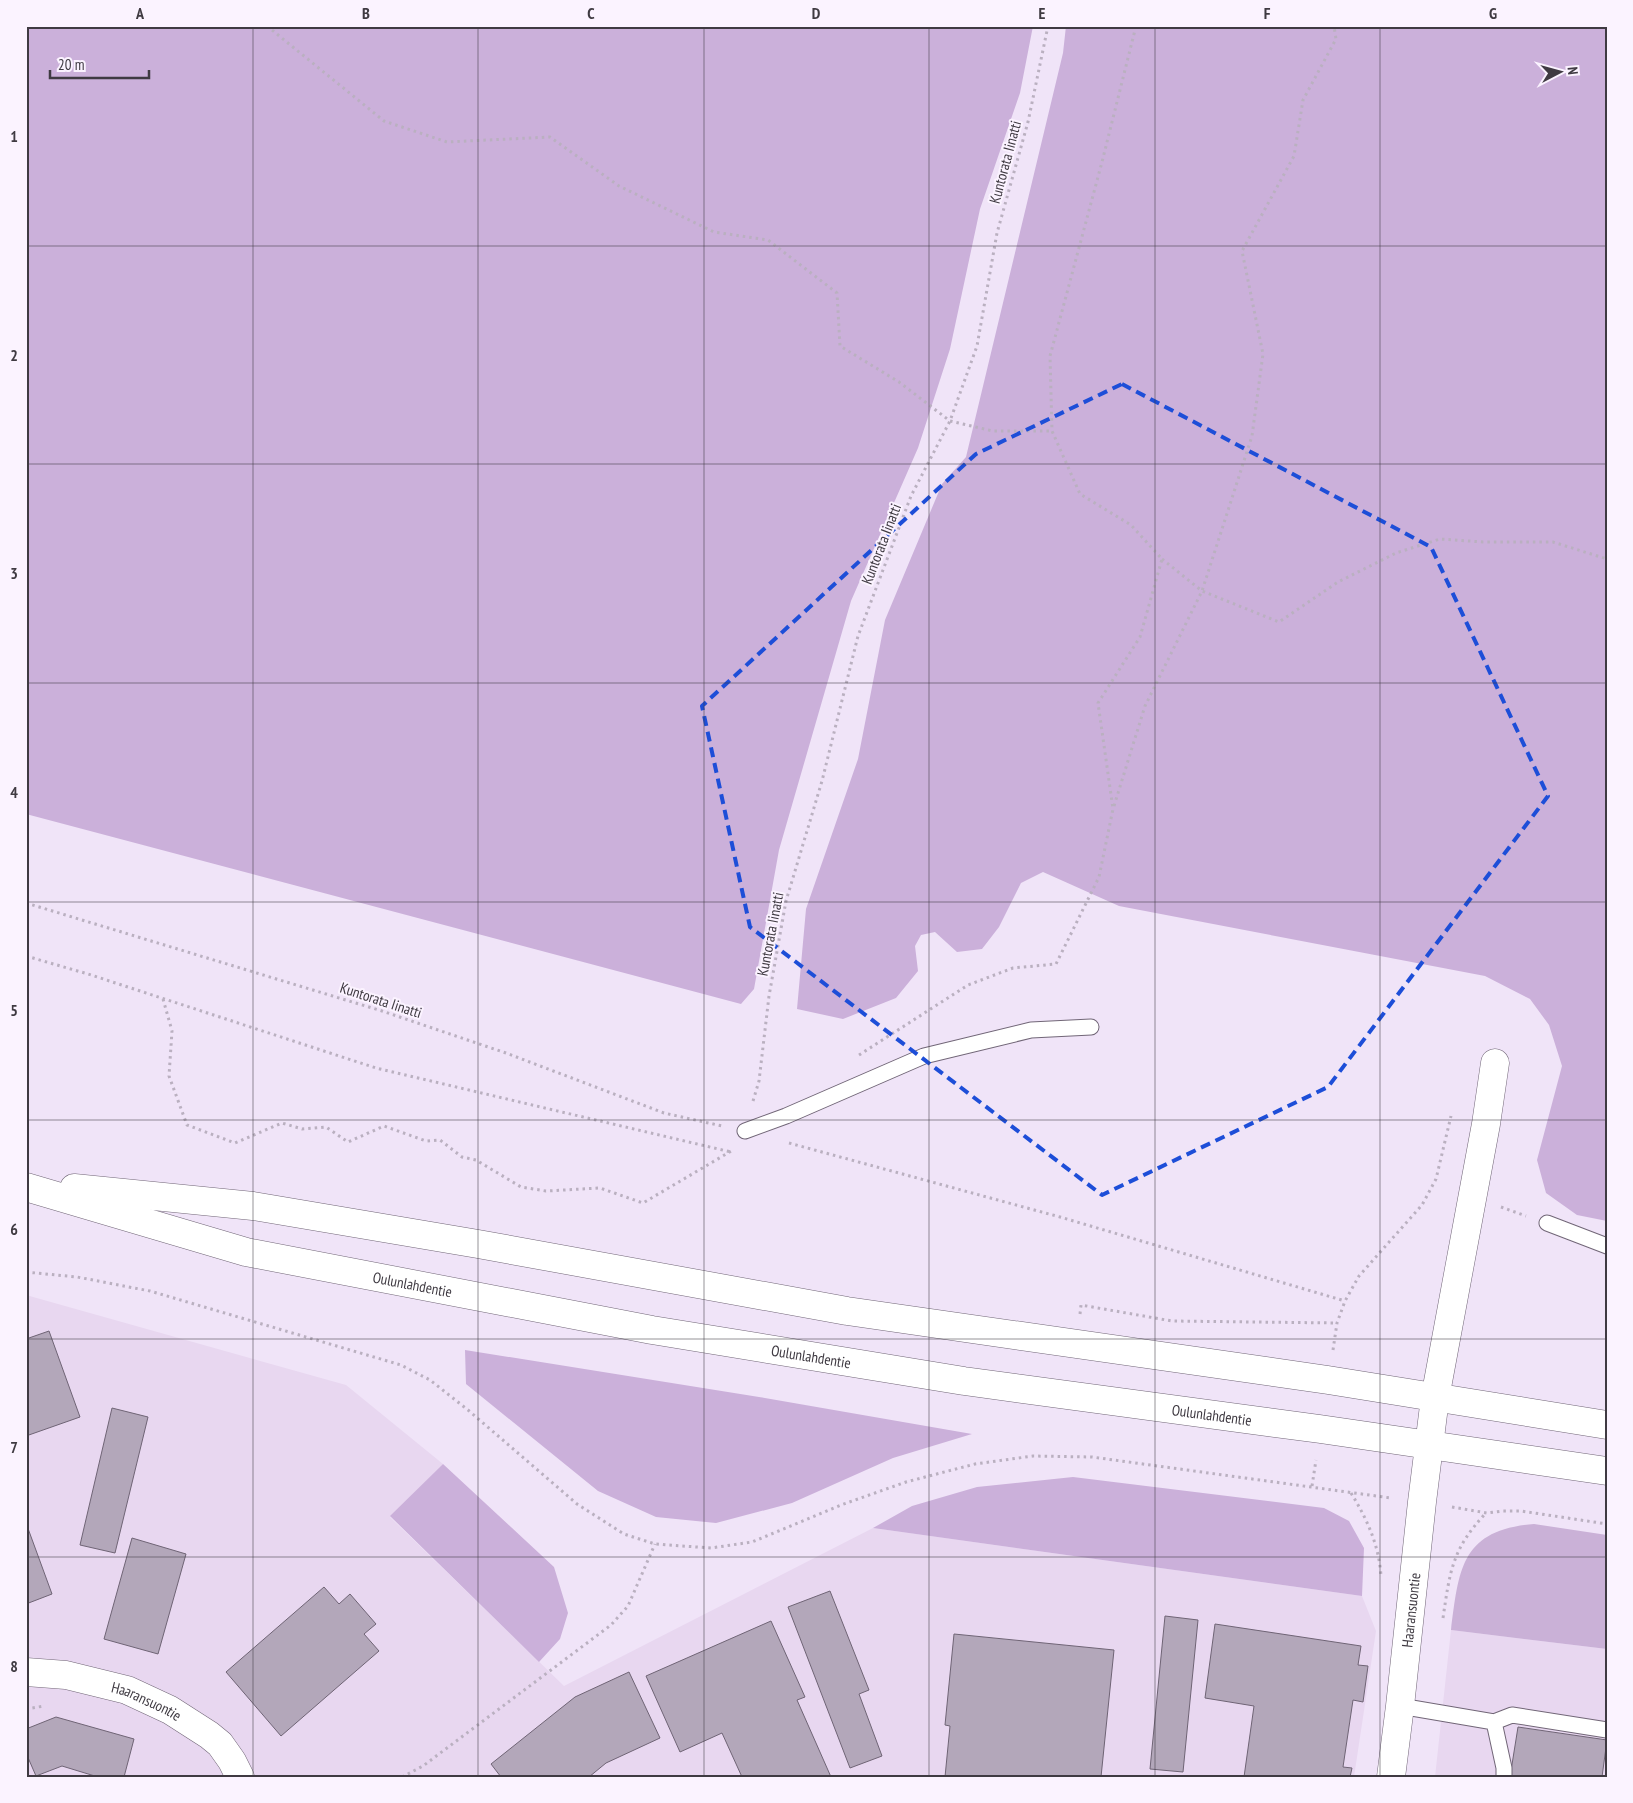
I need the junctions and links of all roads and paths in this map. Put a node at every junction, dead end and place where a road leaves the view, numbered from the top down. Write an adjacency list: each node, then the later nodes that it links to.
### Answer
1 (267, 26): 5 (path)
2 (1048, 26): 5 (path, Kuntorata Iinatti)
3 (1136, 26): 6 (path)
4 (1334, 26): 9 (path)
5 (950, 421): 6 (path); 18 (path, Kuntorata Iinatti)
6 (1052, 431): 7 (path)
7 (1162, 559): 9 (path); 10 (path)
8 (1607, 559): 9 (path)
9 (1202, 591): 10 (path)
10 (1113, 809): 15 (path)
11 (26, 903): 18 (path, Kuntorata Iinatti)
12 (26, 956): 13 (path)
13 (163, 999): 19 (path); 19 (path)
14 (1091, 1027): 18 (lane)
15 (855, 1057)
16 (1495, 1063): 21 (main road, Haaransuontie)
17 (1451, 1116): 25 (path)
18 (745, 1130): 19 (path); 25 (path)
19 (732, 1152)
20 (26, 1185): 26 (main road, Oulunlahdentie); 29 (main road, Oulunlahdentie)
21 (1472, 1196): 22 (path); 27 (main road, Haaransuontie)
22 (1546, 1223): 23 (lane)
23 (1607, 1246)
24 (26, 1272): 35 (path)
25 (1345, 1301): 26 (path)
26 (1076, 1344): 27 (main road, Oulunlahdentie)
27 (1435, 1398): 28 (main road, Oulunlahdentie); 29 (main road, Haaransuontie)
28 (1607, 1425)
29 (1428, 1444): 30 (main road, Oulunlahdentie); 32 (main road, Haaransuontie)
30 (1607, 1470)
31 (1351, 1492): 32 (path); 35 (path); 36 (path)
32 (1422, 1502): 33 (path); 40 (main road, Haaransuontie)
33 (1487, 1513): 34 (path); 37 (path)
34 (1607, 1524)
35 (655, 1544): 45 (path)
36 (1381, 1584)
37 (1442, 1627)
38 (26, 1672): 44 (main road, Haaransuontie)
39 (52, 1705): 41 (path)
40 (1400, 1706): 42 (lane); 46 (main road, Haaransuontie)
41 (26, 1709)
42 (1494, 1722): 43 (lane); 47 (lane)
43 (1607, 1730)
44 (240, 1777)
45 (402, 1777)
46 (1391, 1777)
47 (1504, 1777)

